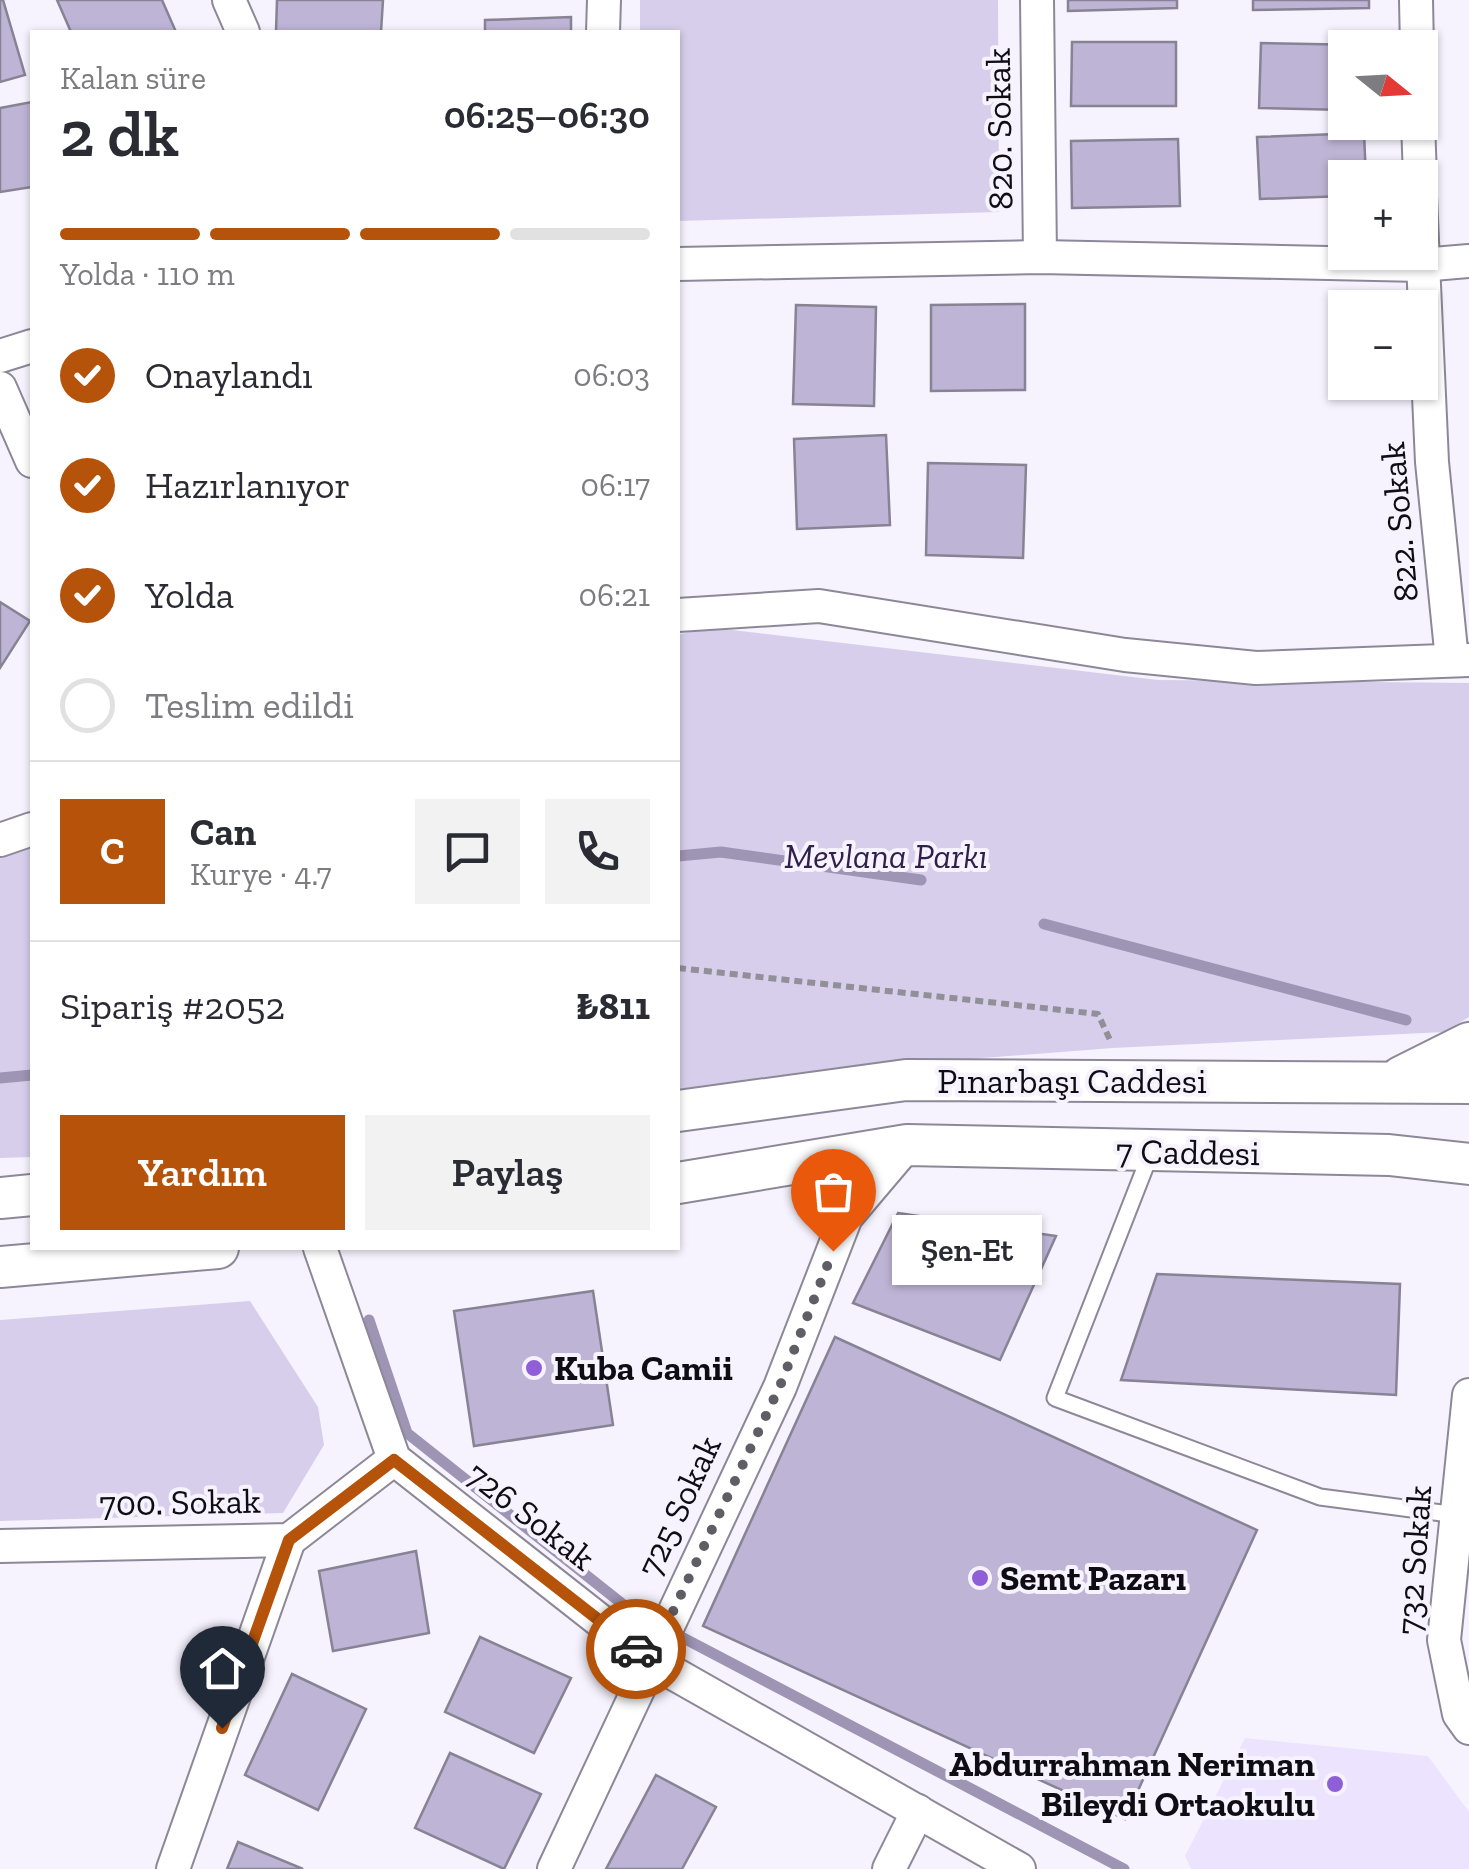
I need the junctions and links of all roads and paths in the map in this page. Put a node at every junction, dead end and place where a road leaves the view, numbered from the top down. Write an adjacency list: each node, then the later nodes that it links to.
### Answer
1 (229, 0): 5 (street)
2 (604, 0): 6 (street)
3 (1037, 0): 8 (street, 820. Sokak)
4 (1416, 0): 7 (street)
5 (243, 30)
6 (603, 30)
7 (1417, 30)
8 (1040, 257): 10 (street); 11 (street)
9 (1469, 261): 12 (street)
10 (1328, 263)
11 (680, 264)
12 (1438, 264)
13 (1422, 270): 19 (street, 822. Sokak)
14 (30, 347): 15 (street)
15 (0, 356)
16 (0, 388): 17 (street)
17 (30, 456)
18 (680, 615): 19 (street)
19 (1460, 660)
20 (30, 830): 21 (street)
21 (0, 840)
22 (680, 968): 24 (path)
23 (1469, 1043): 25 (street)
24 (1114, 1048)
25 (1390, 1083): 26 (street, Pınarbaşı Caddesi); 27 (street, Pınarbaşı Caddesi)
26 (1469, 1083)
27 (680, 1111)
28 (907, 1145): 29 (street, 7 Caddesi); 31 (street); 43 (street, 725 Sokak)
29 (1151, 1151): 30 (street, 7 Caddesi); 40 (lane)
30 (1469, 1164)
31 (680, 1183)
32 (30, 1195): 33 (street)
33 (0, 1198)
34 (195, 1250): 36 (street)
35 (321, 1250): 39 (street)
36 (0, 1267)
37 (1469, 1395): 38 (street, 732 Sokak)
38 (1469, 1405): 40 (street, 732 Sokak)
39 (394, 1460): 41 (street, 700. Sokak); 43 (street, 726 Sokak)
40 (1457, 1515): 44 (street, 732 Sokak)
41 (289, 1540): 42 (street, 700. Sokak); 46 (street)
42 (0, 1546)
43 (656, 1648): 45 (street, 726 Sokak); 47 (street, 725 Sokak)
44 (1469, 1728)
45 (918, 1811): 48 (street); 49 (street, 726 Sokak)
46 (173, 1869)
47 (554, 1869)
48 (888, 1869)
49 (1019, 1869)

